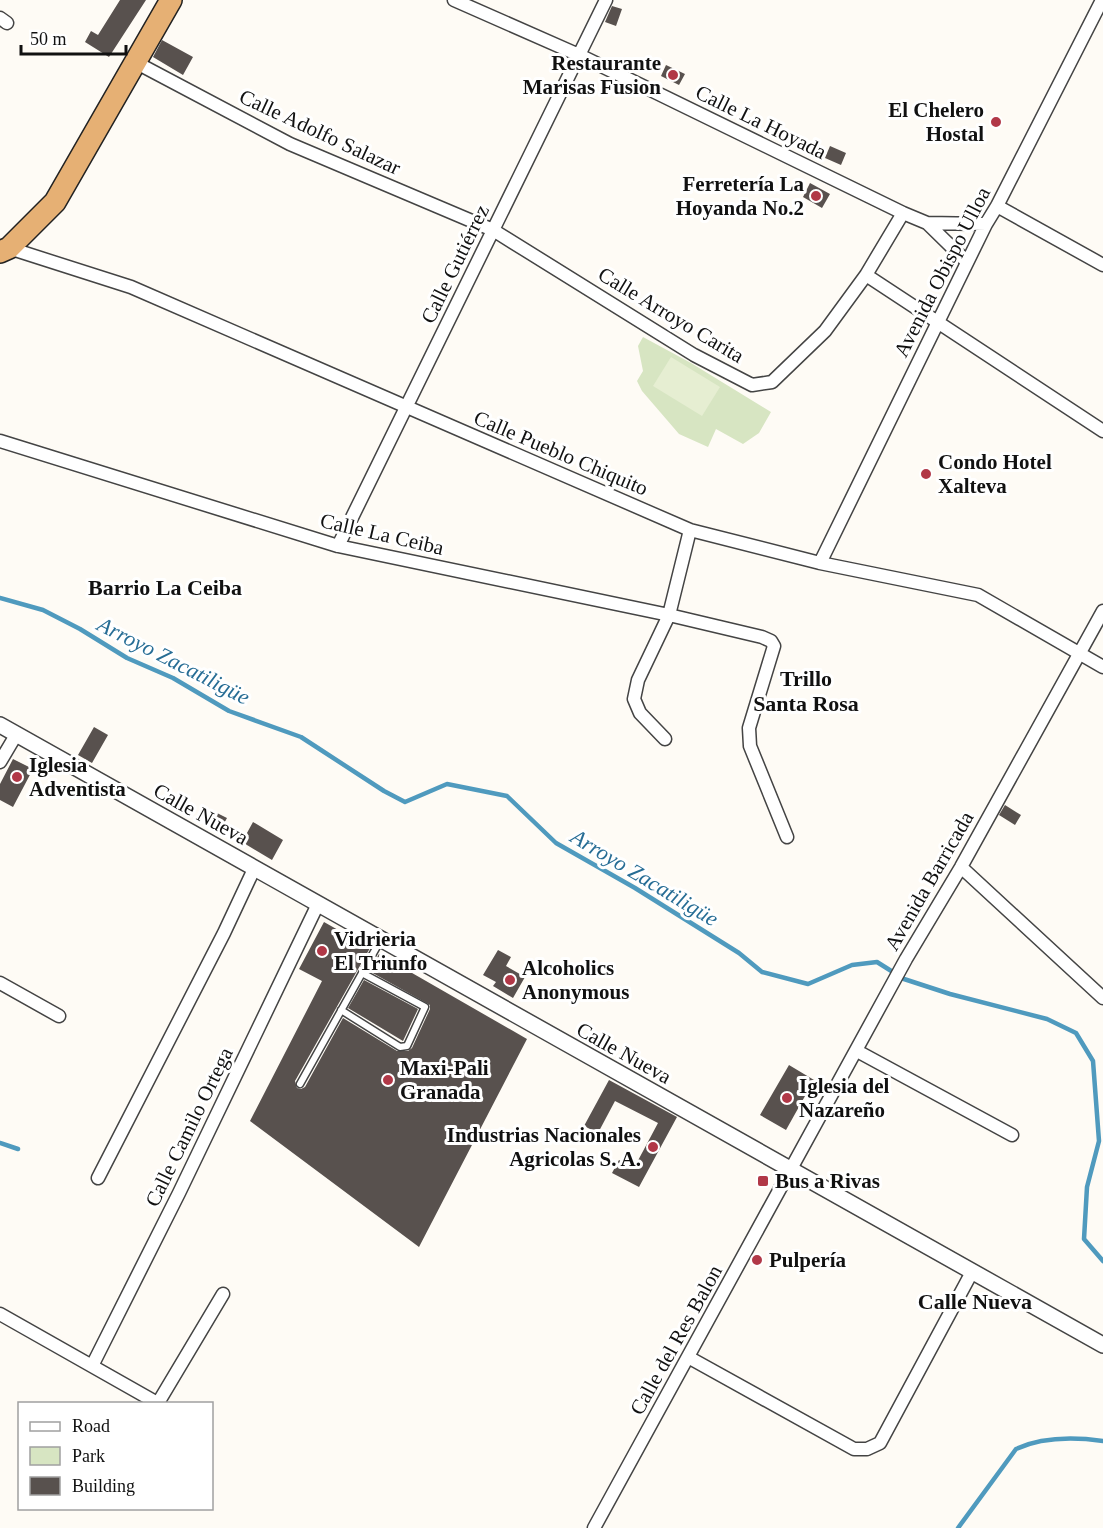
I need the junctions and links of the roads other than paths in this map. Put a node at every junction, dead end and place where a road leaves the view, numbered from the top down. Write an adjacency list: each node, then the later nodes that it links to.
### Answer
1 (171, 0): 6 (highway)
2 (454, 0): 5 (street, Calle La Hoyada)
3 (606, 0): 5 (street, Calle Gutiérrez)
4 (1102, 0): 7 (street, Avenida Obispo Ulloa)
5 (579, 55): 8 (street, Calle La Hoyada); 11 (street, Calle Gutiérrez)
6 (135, 62): 11 (street, Calle Adolfo Salazar); 12 (highway)
7 (997, 206): 10 (street, Avenida Obispo Ulloa); 14 (street)
8 (903, 213): 9 (street, Calle La Hoyada); 15 (street, Calle Arroyo Carita)
9 (927, 223): 10 (street, Calle La Hoyada); 13 (street, Calle La Hoyada)
10 (986, 224): 13 (street, Avenida Obispo Ulloa)
11 (493, 230): 15 (street, Calle Arroyo Carita); 17 (street, Calle Gutiérrez)
12 (5, 250): 17 (street, Calle Pueblo Chiquito)
13 (967, 262): 16 (street, Avenida Obispo Ulloa)
14 (1103, 265)
15 (866, 275): 16 (street)
16 (937, 322): 18 (street); 22 (street, Avenida Obispo Ulloa)
17 (406, 408): 20 (street, Calle Pueblo Chiquito); 21 (street, Calle Gutiérrez)
18 (1103, 431)
19 (0, 441): 21 (street, Calle La Ceiba)
20 (690, 530): 22 (street, Calle Pueblo Chiquito); 24 (street)
21 (338, 546): 24 (street, Calle La Ceiba)
22 (820, 563): 25 (street, Calle Pueblo Chiquito)
23 (1103, 611): 25 (street, Avenida Barricada)
24 (669, 615): 29 (street); 31 (street, Calle La Ceiba)
25 (1079, 654): 26 (street, Calle Pueblo Chiquito); 32 (street, Avenida Barricada)
26 (1103, 667)
27 (0, 725): 28 (street, Calle Nueva)
28 (16, 735): 30 (street); 33 (street, Calle Nueva)
29 (665, 739)
30 (0, 762)
31 (787, 837)
32 (961, 867): 38 (street); 41 (street, Avenida Barricada)
33 (254, 868): 34 (street, Calle Nueva); 45 (street)
34 (318, 904): 35 (street, Calle Nueva); 51 (street, Calle Camilo Ortega)
35 (380, 941): 36 (lane); 44 (street, Calle Nueva)
36 (362, 973): 39 (lane); 39 (lane)
37 (0, 983): 40 (street)
38 (1103, 998)
39 (341, 1010): 42 (lane)
40 (58, 1016)
41 (857, 1051): 43 (street); 44 (street, Avenida Barricada)
42 (300, 1084)
43 (1012, 1135)
44 (791, 1170): 46 (street, Calle Nueva); 50 (street, Calle del Res Balon)
45 (98, 1179)
46 (972, 1272): 49 (street, Calle Nueva); 50 (street)
47 (223, 1294): 53 (street)
48 (0, 1314): 51 (street)
49 (1103, 1346)
50 (688, 1357): 54 (street, Calle del Res Balon)
51 (92, 1366): 52 (street)
52 (156, 1402)
53 (159, 1402)
54 (594, 1528)

